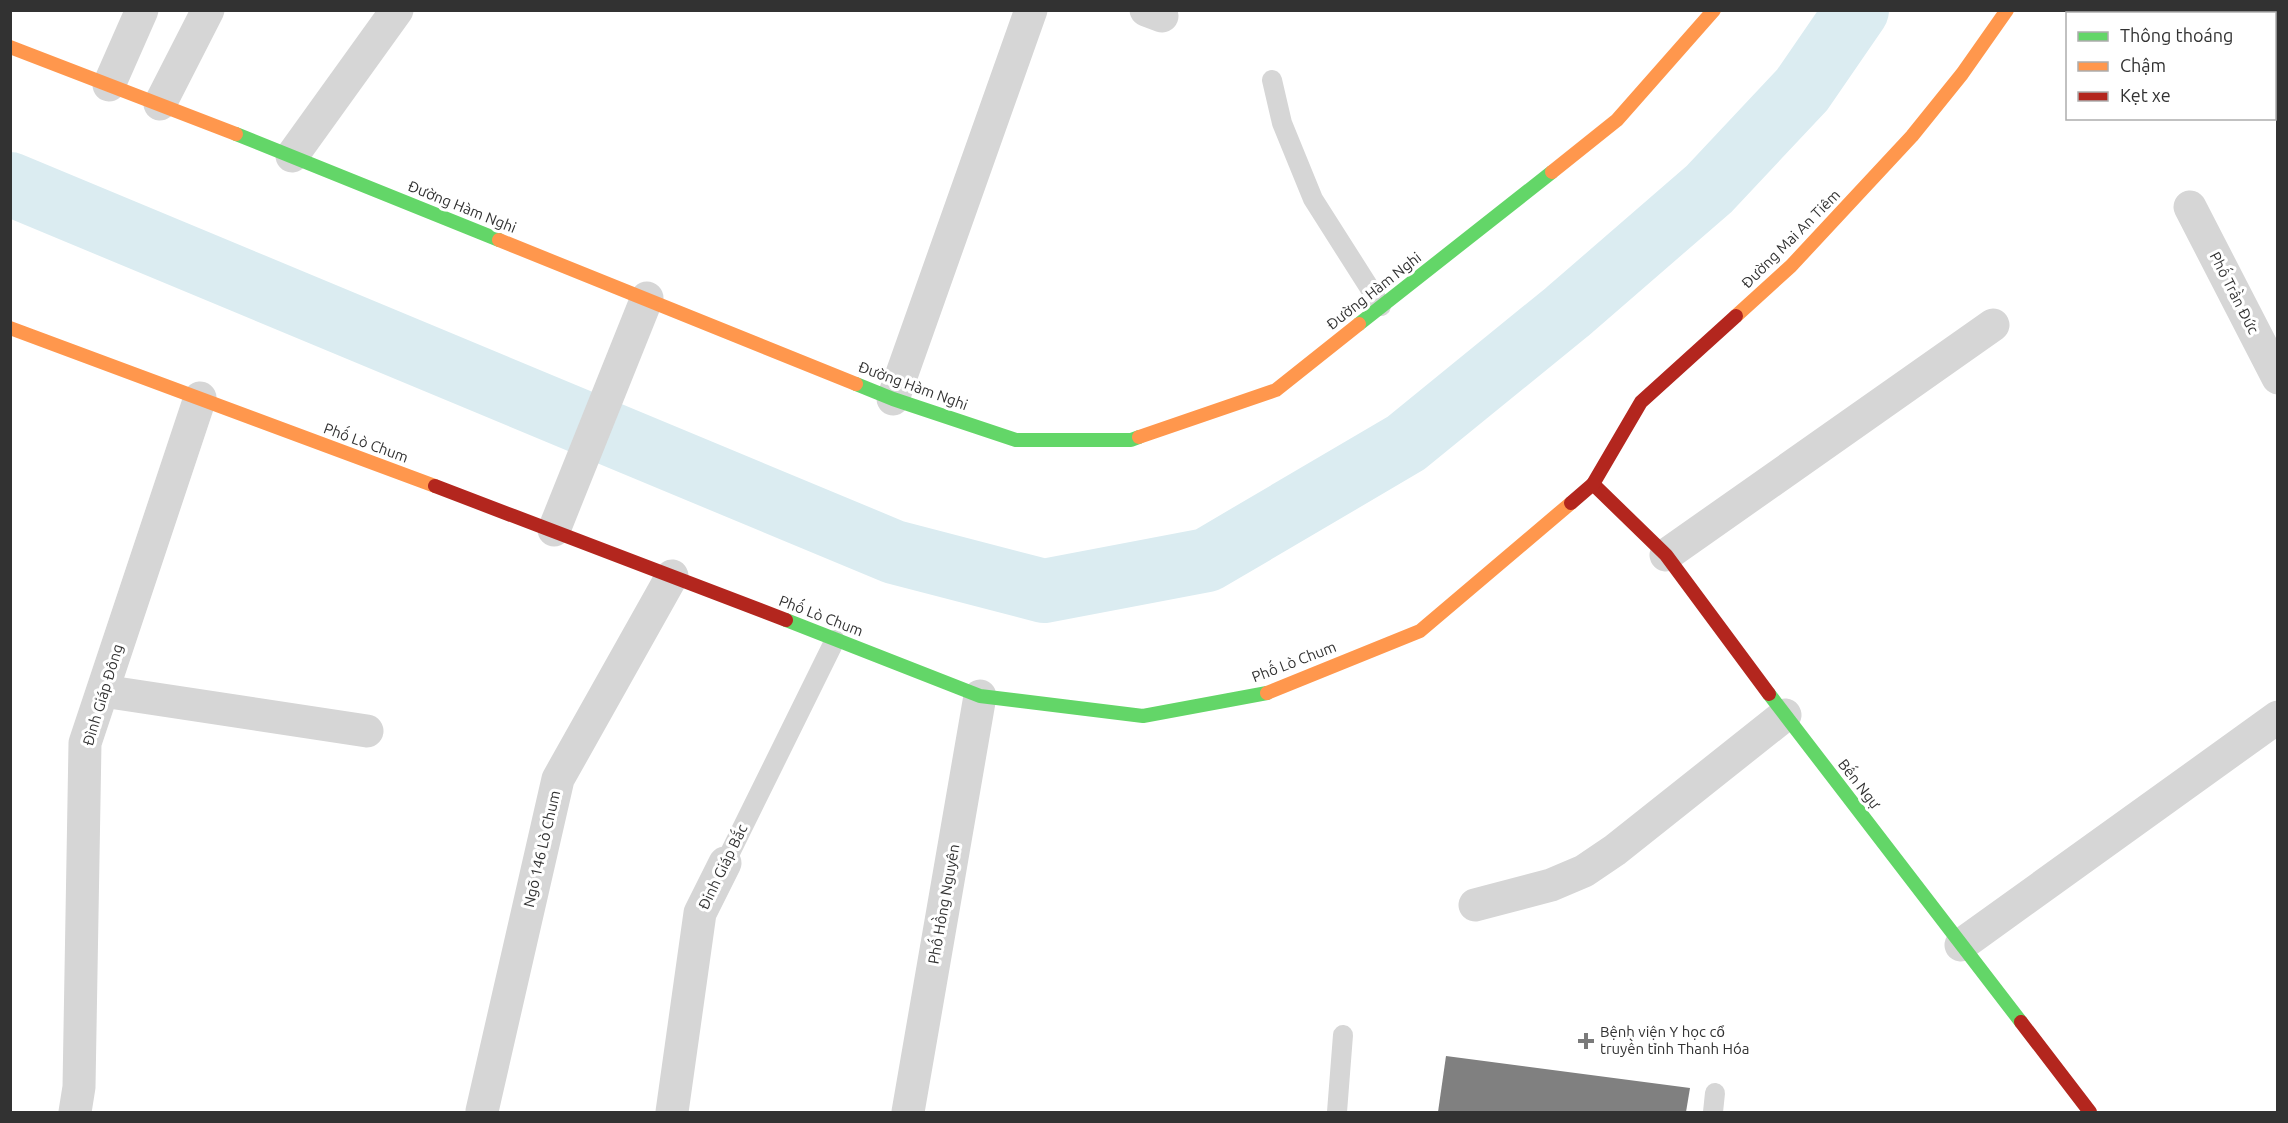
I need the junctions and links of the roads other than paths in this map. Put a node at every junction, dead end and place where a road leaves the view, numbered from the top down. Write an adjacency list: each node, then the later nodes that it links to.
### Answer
1 (142, 10): 9 (street)
2 (208, 10): 10 (street)
3 (397, 10): 11 (street)
4 (1031, 10): 19 (street)
5 (1714, 10): 14 (street, Đường Hàm Nghi)
6 (2007, 10): 20 (street, Đường Mai An Tiêm)
7 (10, 47): 9 (street, Đường Hàm Nghi)
8 (1272, 80): 14 (lane)
9 (109, 85): 10 (street, Đường Hàm Nghi)
10 (160, 104): 11 (street, Đường Hàm Nghi)
11 (292, 156): 13 (street, Đường Hàm Nghi)
12 (2190, 207): 17 (street, Phố Trần Đức)
13 (647, 298): 19 (street, Đường Hàm Nghi); 21 (street)
14 (1381, 306): 19 (street, Đường Hàm Nghi)
15 (1993, 325): 22 (street)
16 (10, 328): 18 (street, Phố Lò Chum)
17 (2277, 378)
18 (200, 398): 21 (street, Phố Lò Chum); 25 (street, Đình Giáp Đông)
19 (893, 399)
20 (1593, 484): 22 (street, Bến Ngự); 26 (street, Phố Lò Chum)
21 (554, 530): 23 (street, Phố Lò Chum)
22 (1666, 555): 27 (street, Bến Ngự)
23 (672, 576): 24 (street, Phố Lò Chum); 35 (street, Ngõ 146 Lò Chum)
24 (835, 640): 26 (street, Phố Lò Chum); 30 (lane, Đinh Giáp Bắc)
25 (103, 691): 29 (street); 36 (street, Đình Giáp Đông)
26 (980, 696): 38 (street, Phố Hồng Nguyên)
27 (1785, 716): 31 (street); 32 (street, Bến Ngự)
28 (2277, 717): 32 (street)
29 (367, 731)
30 (725, 863): 37 (street, Đinh Giáp Bắc)
31 (1475, 904)
32 (1961, 945): 41 (street, Bến Ngự)
33 (1343, 1035): 39 (lane)
34 (1715, 1092): 40 (lane)
35 (482, 1111)
36 (75, 1113)
37 (672, 1113)
38 (908, 1113)
39 (1337, 1113)
40 (1713, 1113)
41 (2090, 1113)

